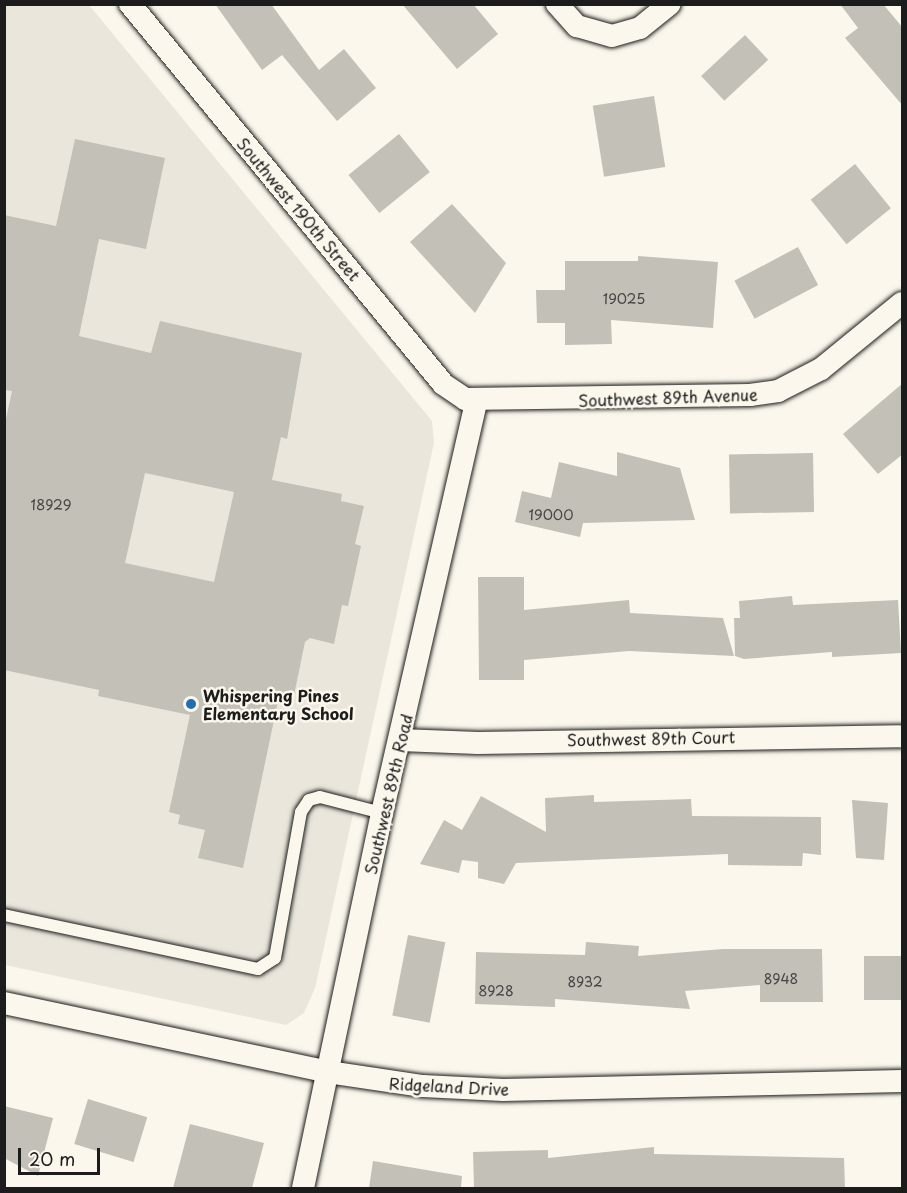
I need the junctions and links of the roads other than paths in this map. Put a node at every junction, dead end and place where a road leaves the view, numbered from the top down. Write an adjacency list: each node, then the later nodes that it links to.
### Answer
1 (130, 4): 5 (street, Southwest 190th Street)
2 (556, 4): 3 (street)
3 (670, 4)
4 (903, 303): 5 (street, Southwest 89th Avenue)
5 (476, 401): 7 (street, Southwest 89th Road)
6 (903, 736): 7 (street, Southwest 89th Court)
7 (400, 740): 8 (street, Southwest 89th Road)
8 (382, 813): 9 (lane); 11 (street, Southwest 89th Road)
9 (4, 915)
10 (4, 1003): 11 (street, Ridgeland Drive)
11 (328, 1072): 12 (street, Ridgeland Drive); 13 (street, Southwest 89th Road)
12 (903, 1080)
13 (303, 1188)

